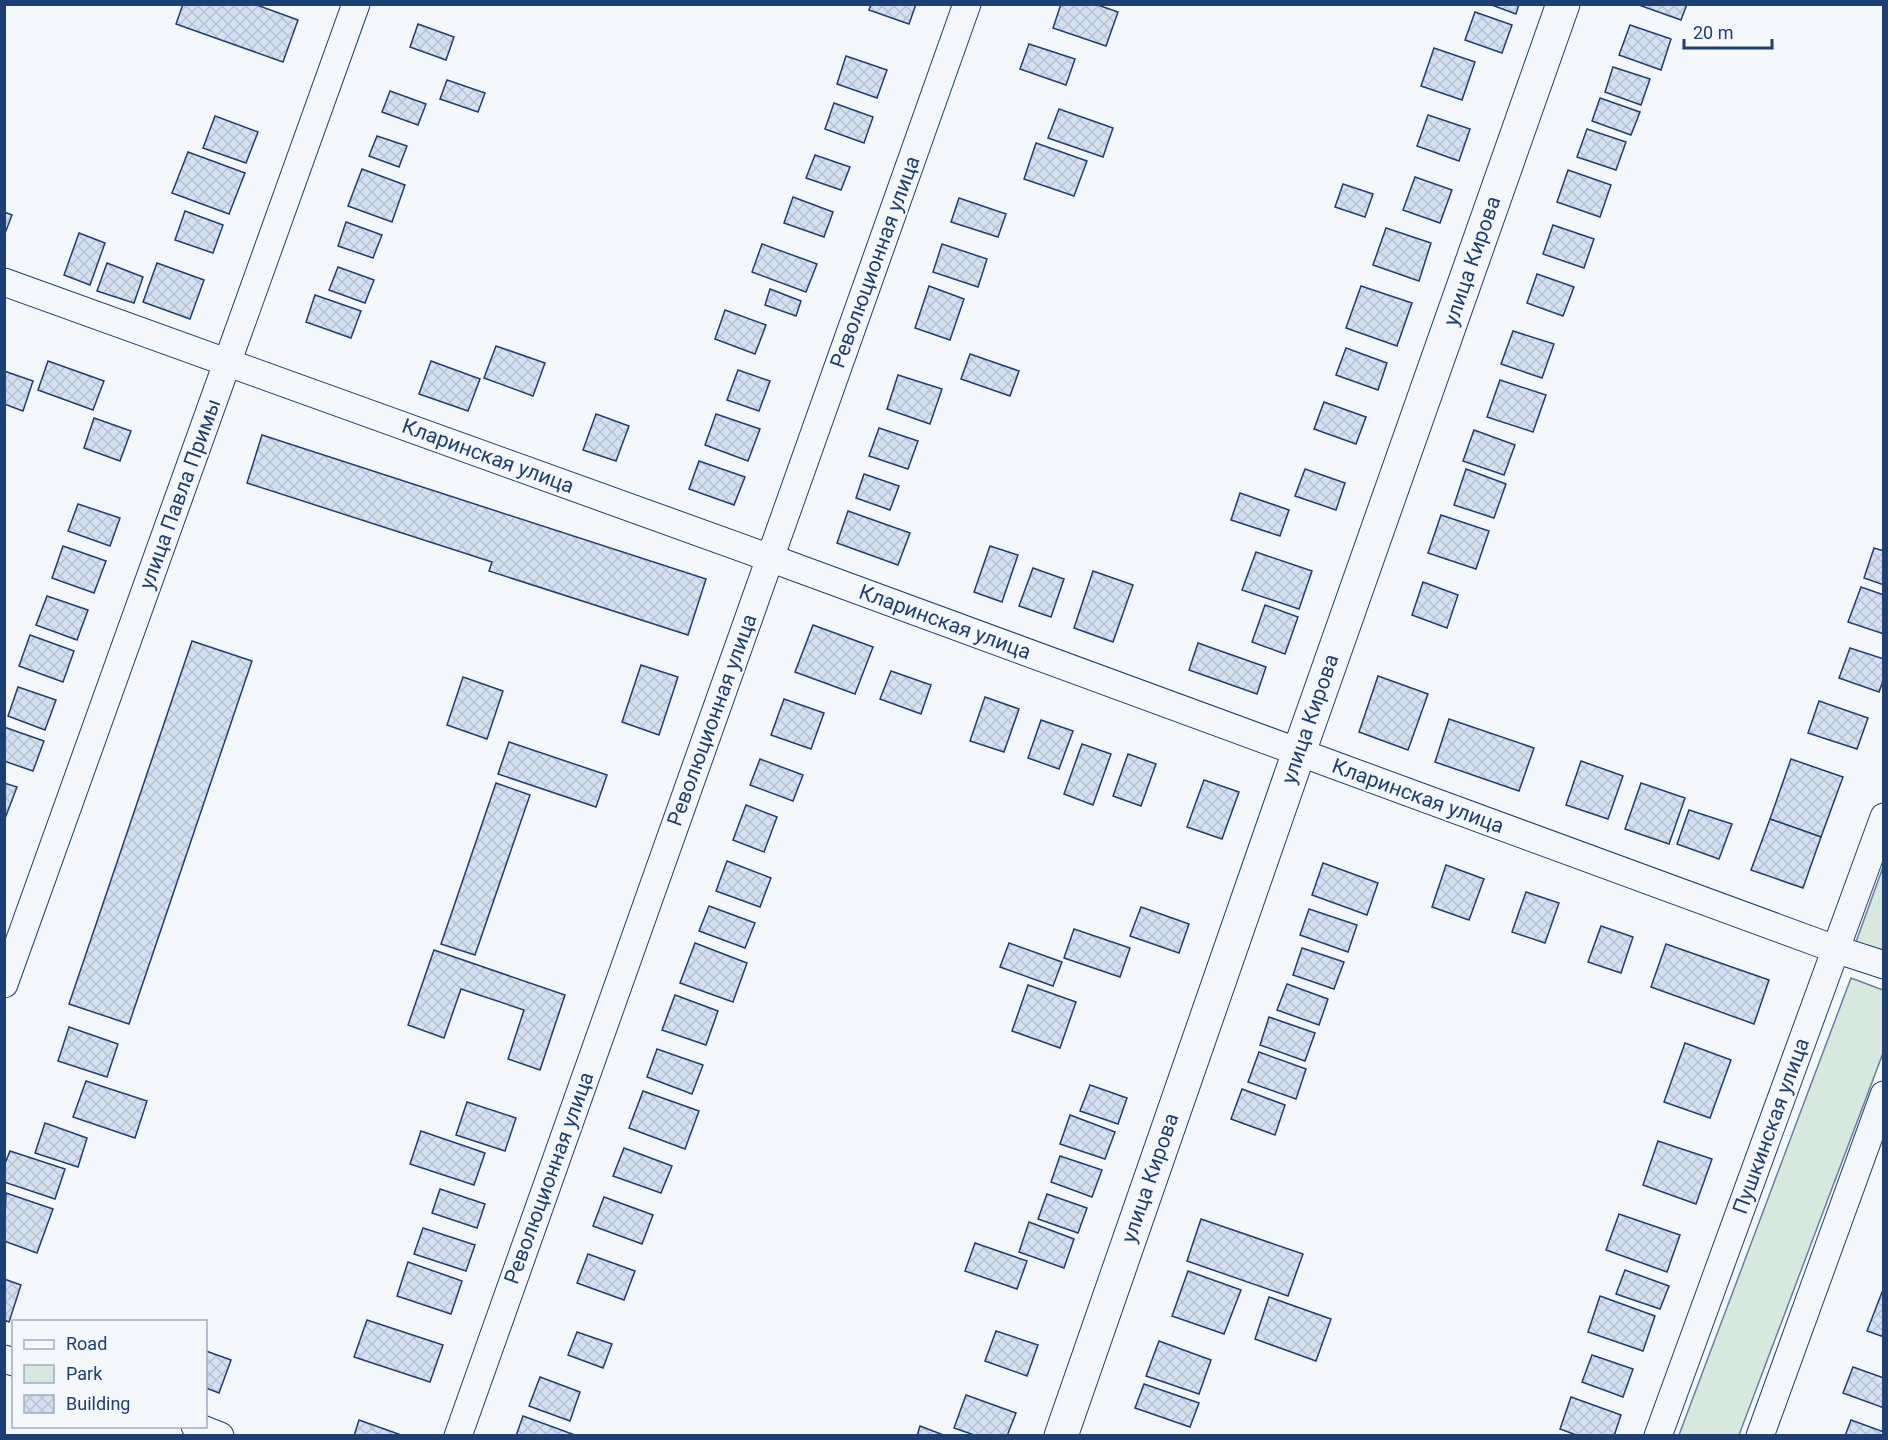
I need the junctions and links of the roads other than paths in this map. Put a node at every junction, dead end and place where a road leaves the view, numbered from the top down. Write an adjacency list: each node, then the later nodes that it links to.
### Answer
1 (356, 4): 5 (street, улица Павла Примы)
2 (967, 4): 6 (street, Революционная улица)
3 (1563, 4): 7 (street, улица Кирова)
4 (4, 282): 5 (street, Кларинская улица)
5 (227, 362): 6 (street, Кларинская улица); 11 (street, улица Павла Примы)
6 (770, 558): 7 (street, Кларинская улица); 15 (street, Революционная улица)
7 (1299, 752): 9 (street, Кларинская улица); 16 (street, улица Кирова)
8 (1884, 817): 9 (street, Пушкинская улица)
9 (1835, 950): 10 (street, Кларинская улица); 17 (street, Пушкинская улица)
10 (1884, 965)
11 (4, 984)
12 (1884, 1095): 18 (street)
13 (200, 1428): 14 (street)
14 (220, 1436)
15 (458, 1436)
16 (1061, 1436)
17 (1658, 1436)
18 (1760, 1436)

